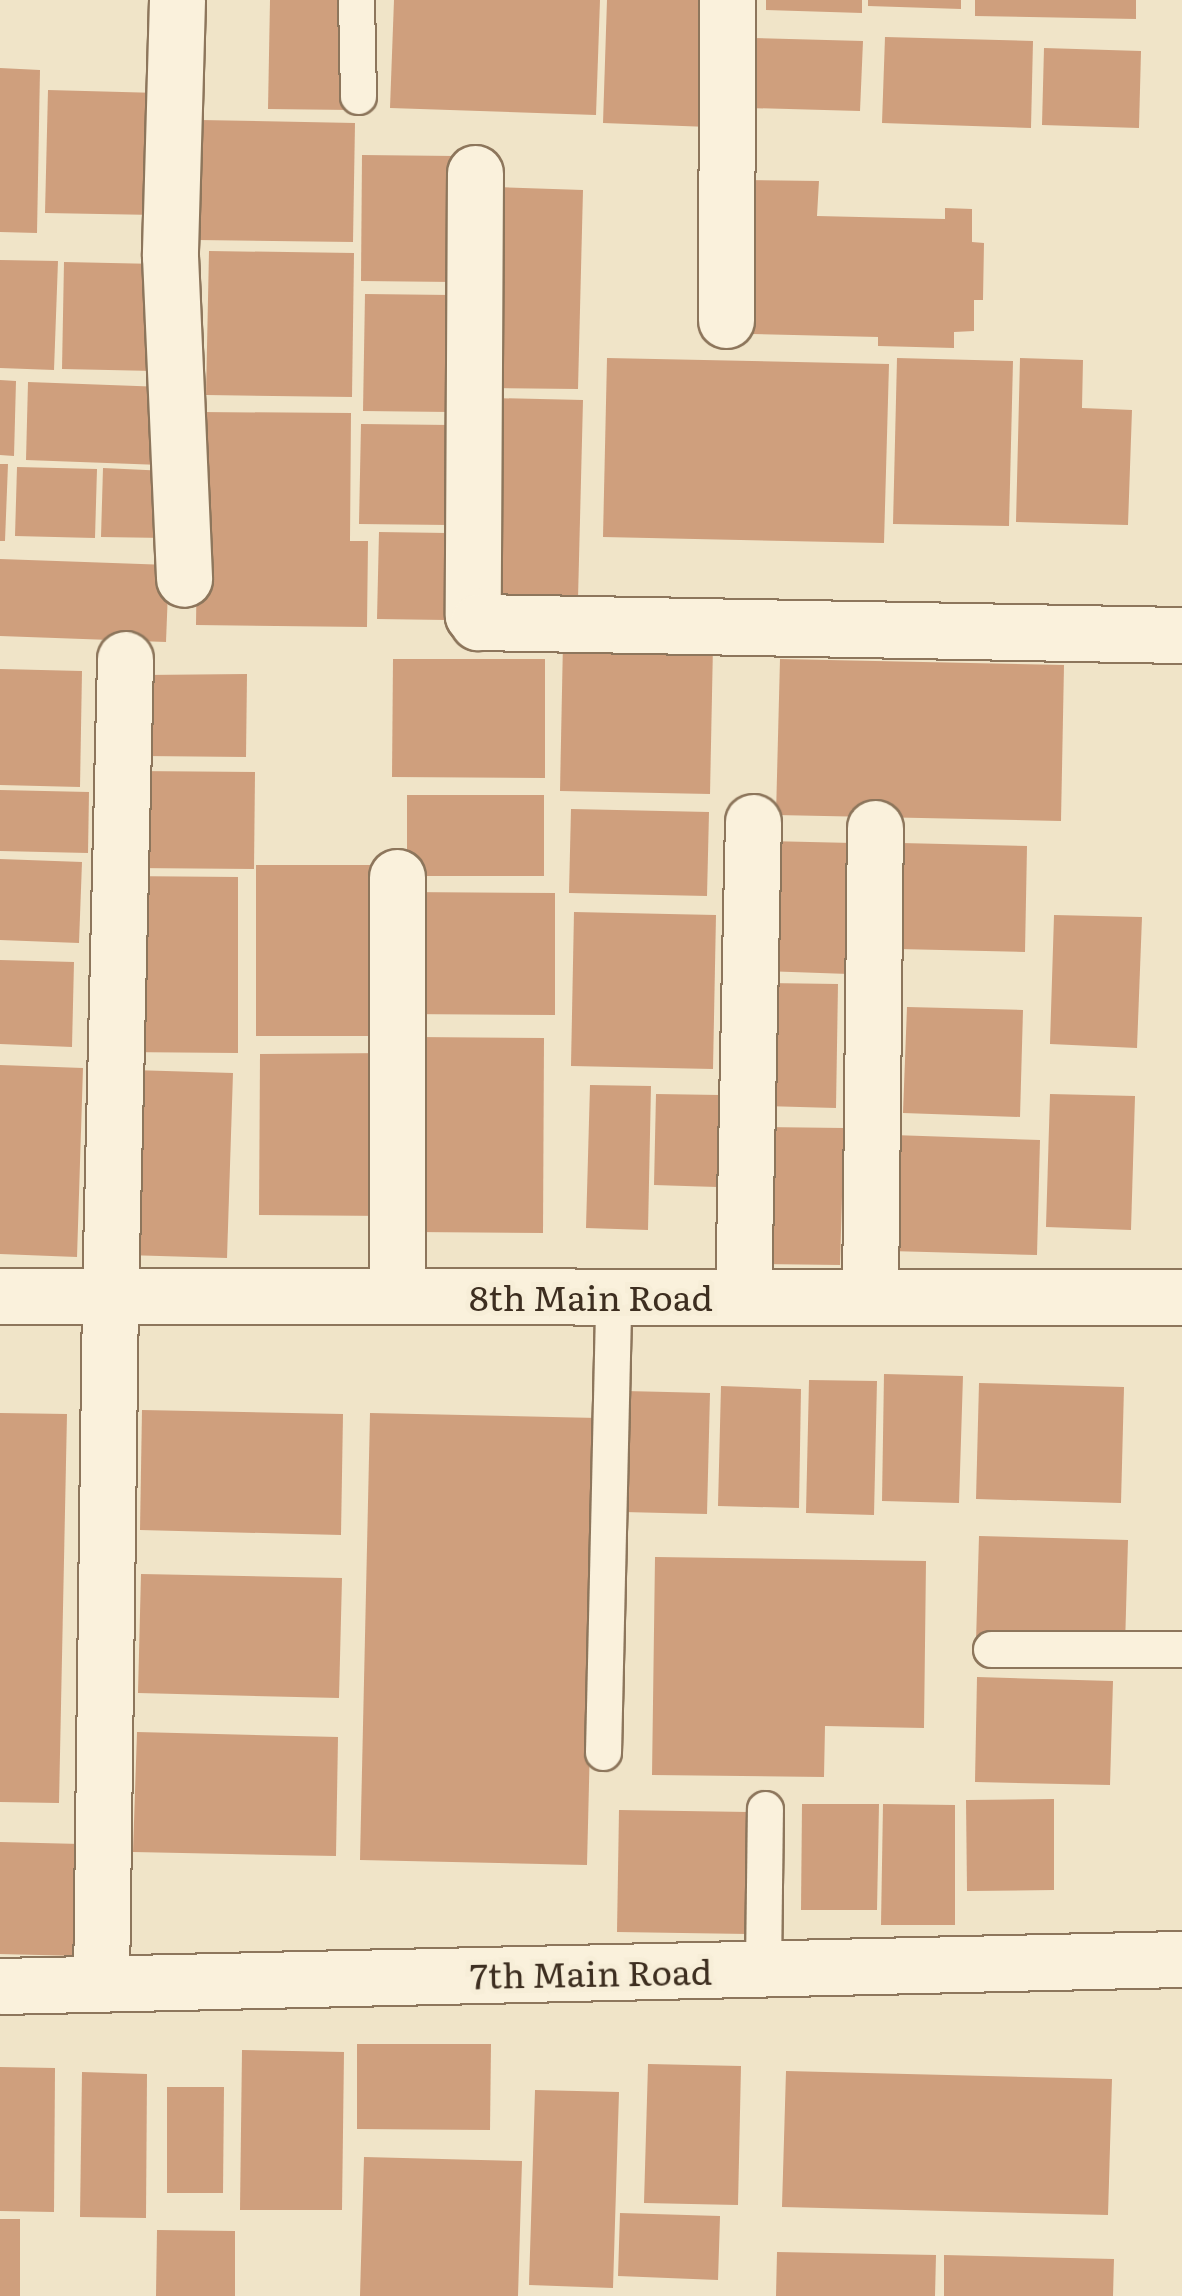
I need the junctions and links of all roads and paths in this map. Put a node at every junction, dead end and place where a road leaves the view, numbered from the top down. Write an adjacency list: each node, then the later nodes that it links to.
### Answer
1 (176, 0): 7 (street)
2 (356, 0): 4 (lane)
3 (728, 0): 6 (street)
4 (358, 96)
5 (475, 173): 8 (street)
6 (726, 320)
7 (184, 579)
8 (1182, 635)
9 (125, 659): 16 (street)
10 (753, 822): 17 (street)
11 (874, 828): 14 (street)
12 (396, 877): 13 (street)
13 (397, 1295): 16 (street, 8th Main Road); 18 (street, 8th Main Road)
14 (870, 1295): 17 (street, 8th Main Road); 19 (street, 8th Main Road)
15 (0, 1296): 16 (street, 8th Main Road)
16 (110, 1296): 26 (street)
17 (743, 1296): 18 (street, 8th Main Road)
18 (613, 1297): 22 (lane)
19 (1182, 1297)
20 (990, 1650): 21 (lane)
21 (1182, 1650)
22 (603, 1752)
23 (764, 1809): 25 (lane)
24 (1182, 1958): 25 (street, 7th Main Road)
25 (763, 1968): 26 (street, 7th Main Road)
26 (101, 1984): 27 (street, 7th Main Road)
27 (0, 1986)

